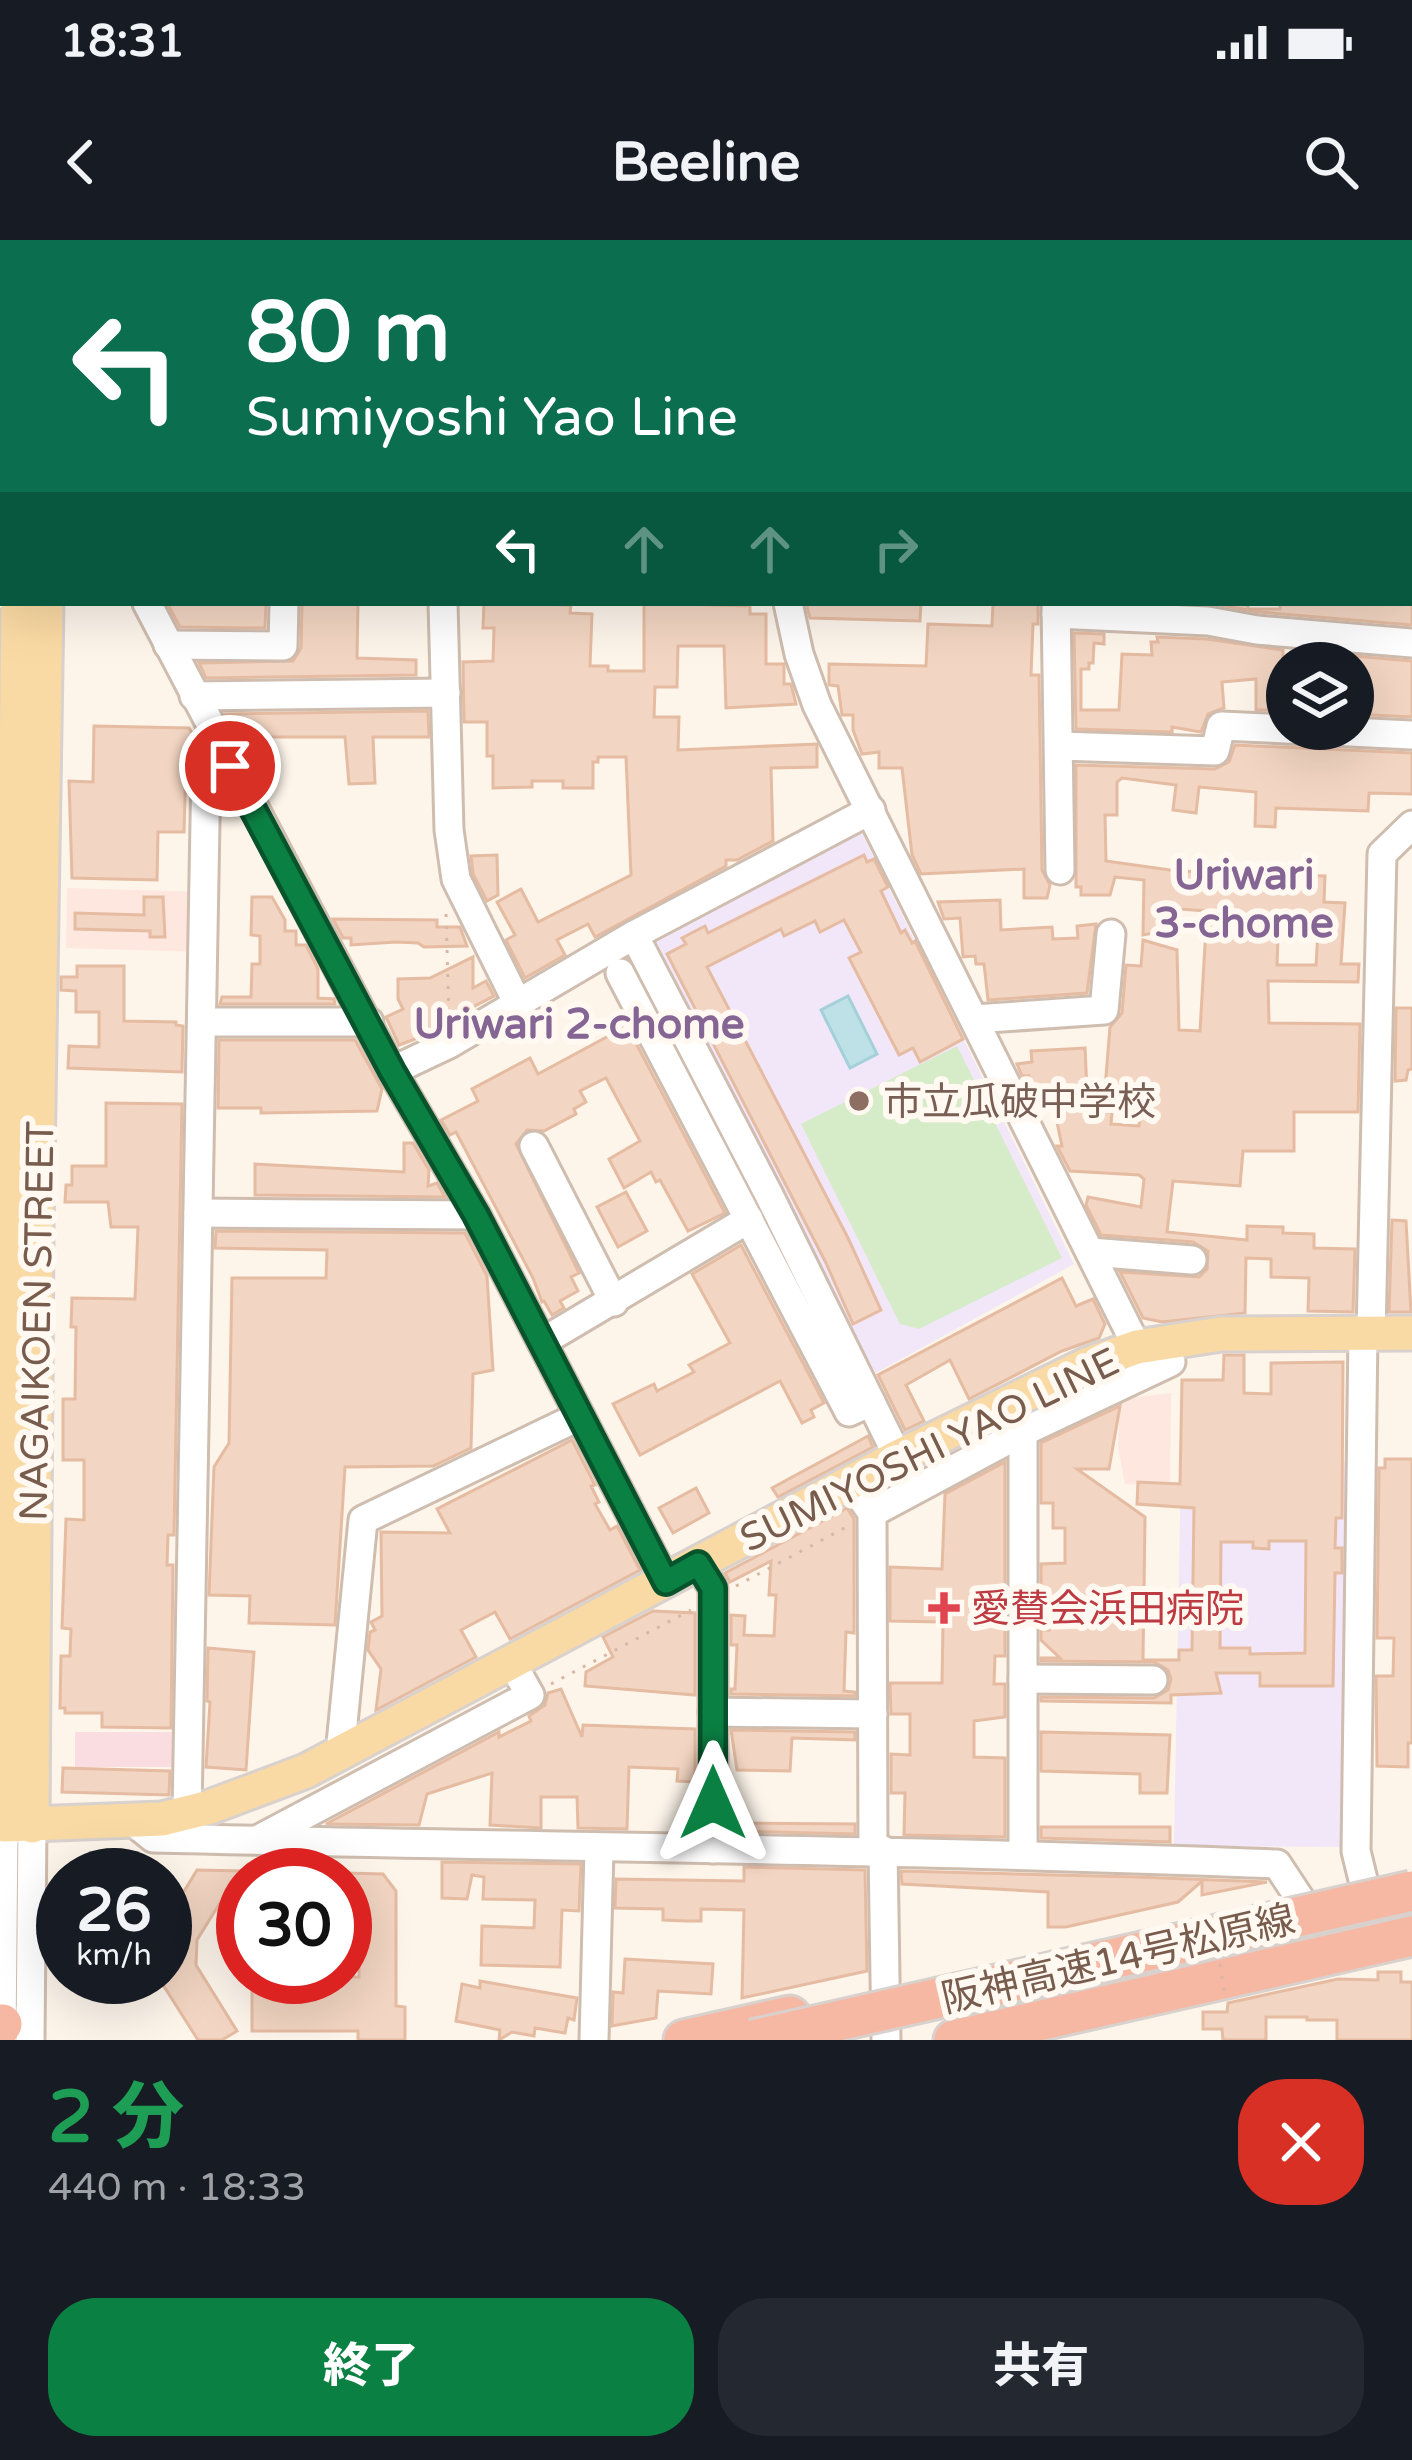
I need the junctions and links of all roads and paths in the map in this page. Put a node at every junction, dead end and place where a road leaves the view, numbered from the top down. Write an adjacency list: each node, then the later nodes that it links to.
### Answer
1 (18, 606): 30 (main road, NAGAIKOEN STREET)
2 (46, 606): 35 (main road, NAGAIKOEN STREET)
3 (148, 606): 9 (street)
4 (284, 606): 9 (street)
5 (443, 606): 10 (street)
6 (789, 606): 17 (street)
7 (1056, 609): 8 (street); 15 (street)
8 (1412, 644)
9 (168, 645): 11 (street)
10 (446, 693): 11 (street); 19 (street)
11 (194, 696): 16 (street)
12 (1266, 728): 15 (street)
13 (1374, 733): 14 (street)
14 (1412, 735)
15 (1060, 746): 20 (street)
16 (230, 766): 26 (street); 27 (street)
17 (872, 810): 22 (street); 25 (street)
18 (1412, 825): 39 (street)
19 (453, 856): 24 (street); 28 (path)
20 (1060, 870)
21 (1111, 934): 25 (street)
22 (634, 935): 24 (street); 44 (street)
23 (620, 973): 34 (street)
24 (517, 1002): 28 (street)
25 (974, 1019): 36 (street)
26 (203, 1022): 27 (street); 32 (street)
27 (369, 1022): 29 (street)
28 (449, 1044): 29 (street)
29 (392, 1071): 33 (street)
30 (5, 1090): 35 (main road, NAGAIKOEN STREET)
31 (534, 1146): 38 (street)
32 (197, 1213): 33 (street); 61 (street)
33 (476, 1215): 41 (street)
34 (749, 1219): 38 (street); 44 (street)
35 (15, 1226): 50 (main road, NAGAIKOEN STREET)
36 (1090, 1252): 37 (street); 42 (street)
37 (1192, 1260)
38 (614, 1302): 41 (street)
39 (1367, 1333): 40 (main road, SUMIYOSHI YAO LINE); 42 (main road, SUMIYOSHI YAO LINE); 70 (street)
40 (1412, 1334)
41 (542, 1342): 45 (street)
42 (1137, 1346): 47 (main road, SUMIYOSHI YAO LINE)
43 (1171, 1362): 46 (street)
44 (871, 1402): 47 (street)
45 (580, 1416): 52 (street); 60 (street)
46 (1023, 1432): 49 (street); 56 (street)
47 (898, 1457): 48 (main road, SUMIYOSHI YAO LINE)
48 (851, 1483): 49 (street); 51 (main road, SUMIYOSHI YAO LINE)
49 (872, 1513): 53 (path); 59 (street)
50 (13, 1546): 63 (main road, NAGAIKOEN STREET)
51 (698, 1564): 52 (main road, SUMIYOSHI YAO LINE); 53 (street)
52 (666, 1582): 54 (main road, SUMIYOSHI YAO LINE)
53 (713, 1598): 57 (path); 58 (street)
54 (512, 1663): 57 (street); 60 (main road, SUMIYOSHI YAO LINE)
55 (1139, 1674): 56 (street)
56 (1023, 1679): 68 (street)
57 (530, 1695): 64 (street)
58 (713, 1712): 59 (street); 66 (street)
59 (873, 1714): 67 (street)
60 (340, 1754): 61 (main road, SUMIYOSHI YAO LINE)
61 (187, 1812): 62 (main road, SUMIYOSHI YAO LINE)
62 (132, 1821): 63 (main road, SUMIYOSHI YAO LINE); 64 (street)
63 (18, 1826): 76 (street, NAGAIKOEN STREET)
64 (256, 1840): 65 (street)
65 (598, 1849): 66 (street); 77 (street)
66 (713, 1849): 67 (street)
67 (878, 1850): 68 (street); 75 (street)
68 (1023, 1854): 72 (street)
69 (1412, 1882): 70 (highway)
70 (1366, 1892): 72 (highway)
71 (1412, 1892): 79 (highway, 阪神高速14号松原線, bridge)
72 (1304, 1905): 75 (highway)
73 (1412, 1916): 80 (highway, 阪神高速14号松原線)
74 (1412, 1936): 82 (highway)
75 (886, 1994): 78 (highway); 81 (street)
76 (8, 2033)
77 (595, 2040)
78 (684, 2040)
79 (753, 2040)
80 (862, 2040)
81 (886, 2040)
82 (954, 2040)

